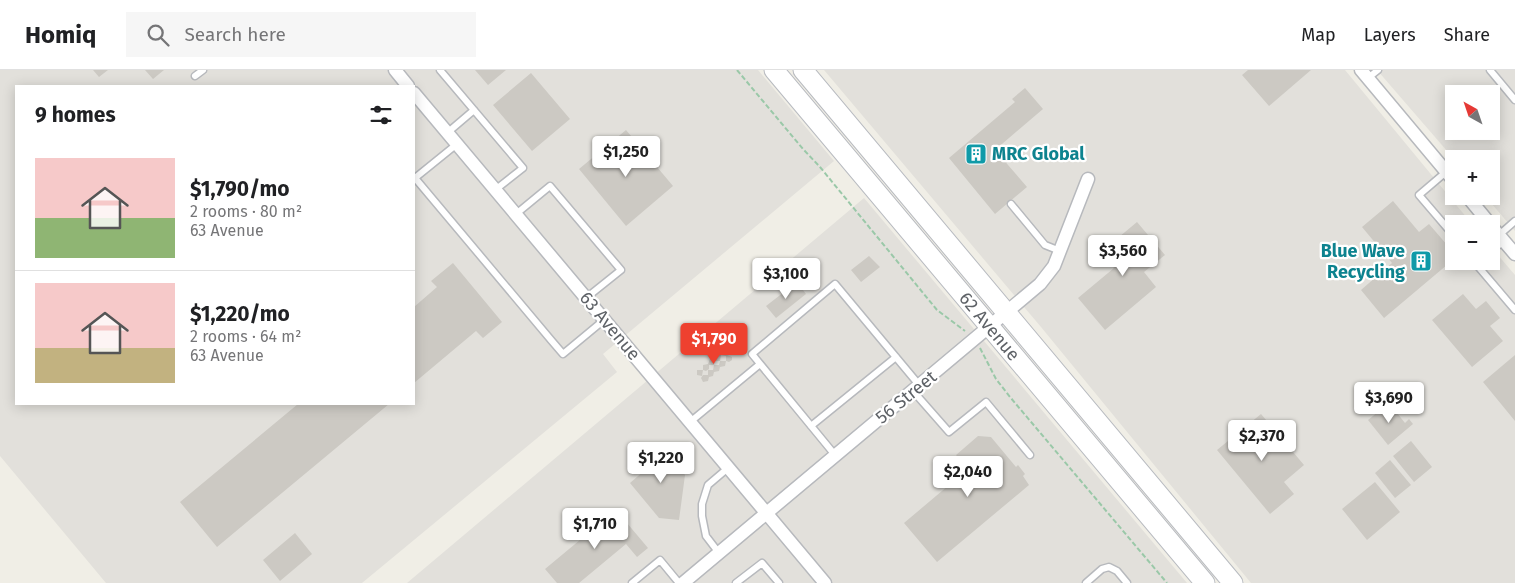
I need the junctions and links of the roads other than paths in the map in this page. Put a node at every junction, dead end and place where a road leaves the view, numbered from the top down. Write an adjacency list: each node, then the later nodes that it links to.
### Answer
1 (203, 70): 8 (lane)
2 (395, 70): 9 (street)
3 (440, 70): 12 (lane)
4 (774, 70): 34 (main road, 62 Avenue)
5 (803, 70): 32 (main road, 62 Avenue)
6 (1490, 70): 11 (lane)
7 (1369, 73): 15 (street)
8 (195, 76)
9 (407, 85)
10 (415, 94): 13 (street, 63 Avenue)
11 (1515, 100)
12 (474, 110): 13 (lane); 18 (lane)
13 (447, 133): 14 (street, 63 Avenue)
14 (457, 144): 18 (street, 63 Avenue); 33 (lane)
15 (1445, 171)
16 (1088, 179): 27 (street, 56 Street)
17 (1445, 180): 24 (lane)
18 (496, 190): 21 (street, 63 Avenue)
19 (1011, 204): 27 (lane)
20 (1474, 205): 22 (street)
21 (516, 214): 30 (street, 63 Avenue); 30 (lane)
22 (1483, 215)
23 (1515, 221): 25 (lane)
24 (1445, 225)
25 (1500, 229)
26 (1500, 236): 28 (street)
27 (1060, 251): 32 (street, 56 Street)
28 (1515, 254)
29 (1483, 270): 31 (lane)
30 (586, 298): 33 (street, 63 Avenue)
31 (1515, 310)
32 (1007, 314): 34 (street, 56 Street); 53 (main road, 62 Avenue)
33 (604, 320): 38 (street, 63 Avenue)
34 (990, 327): 37 (street, 56 Street); 52 (main road, 62 Avenue)
35 (896, 357): 36 (lane); 37 (lane); 39 (lane)
36 (760, 364): 38 (lane); 39 (lane)
37 (917, 388): 40 (street, 56 Street); 41 (lane)
38 (690, 422): 42 (street, 63 Avenue)
39 (811, 426): 40 (lane)
40 (835, 455): 43 (street, 56 Street)
41 (1030, 455)
42 (728, 468): 43 (street, 63 Avenue); 44 (lane)
43 (766, 513): 44 (street, 56 Street); 49 (street, 63 Avenue)
44 (719, 553): 46 (street, 56 Street)
45 (632, 583): 46 (lane)
46 (681, 583)
47 (736, 583): 48 (lane)
48 (779, 583)
49 (825, 583)
50 (1086, 583): 51 (lane)
51 (1127, 583)
52 (1205, 583)
53 (1232, 583)

